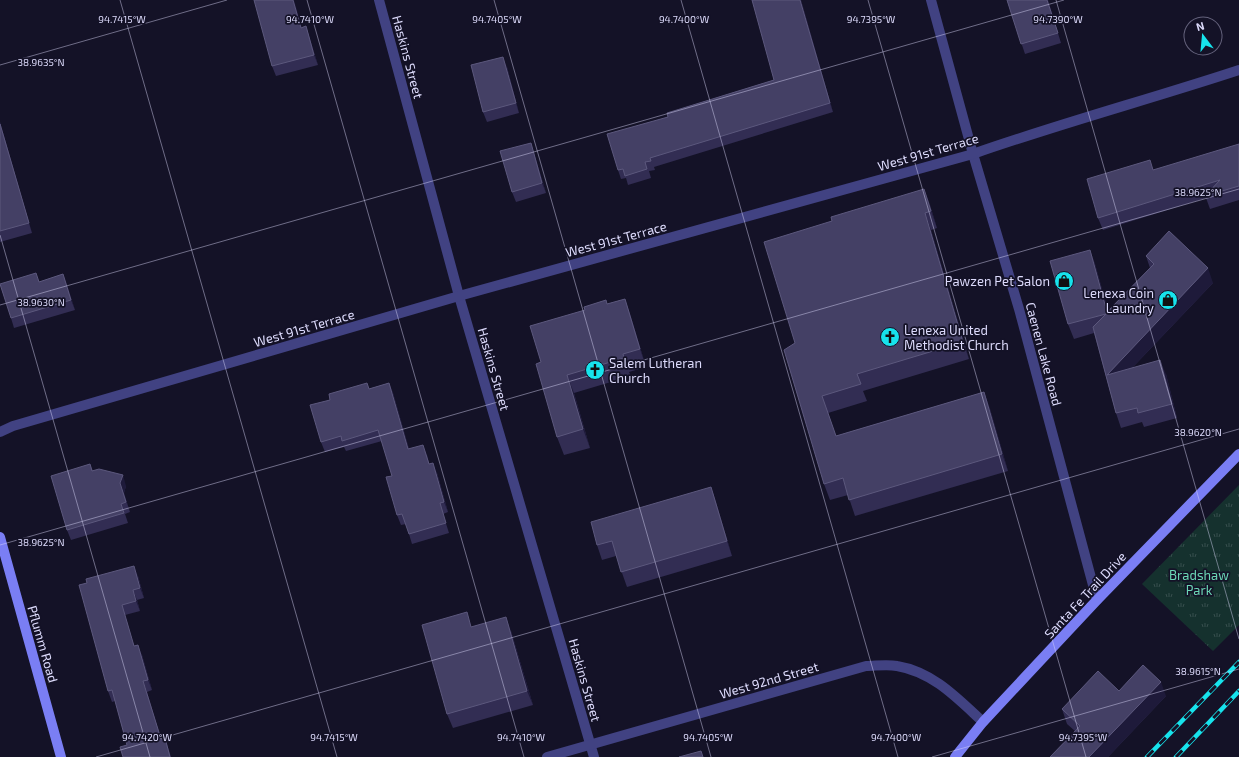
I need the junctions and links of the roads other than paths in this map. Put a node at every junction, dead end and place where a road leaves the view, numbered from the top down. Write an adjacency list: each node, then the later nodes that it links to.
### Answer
1 (379, 0): 5 (street, Haskins Street)
2 (930, 0): 4 (street, Caenen Lake Road)
3 (1239, 70): 4 (street, West 91st Terrace)
4 (973, 154): 5 (street, West 91st Terrace); 9 (street, Caenen Lake Road)
5 (459, 296): 6 (street, West 91st Terrace); 11 (street, Haskins Street)
6 (0, 432)
7 (1239, 454): 9 (main road, Santa Fe Trail Drive)
8 (0, 537): 12 (main road, Pflumm Road)
9 (1097, 600): 10 (main road, Santa Fe Trail Drive)
10 (983, 722): 11 (street, West 92nd Street); 15 (main road, Santa Fe Trail Drive)
11 (590, 744): 13 (street, West 92nd Street); 14 (street, Haskins Street)
12 (62, 757)
13 (547, 757)
14 (594, 757)
15 (955, 757)

